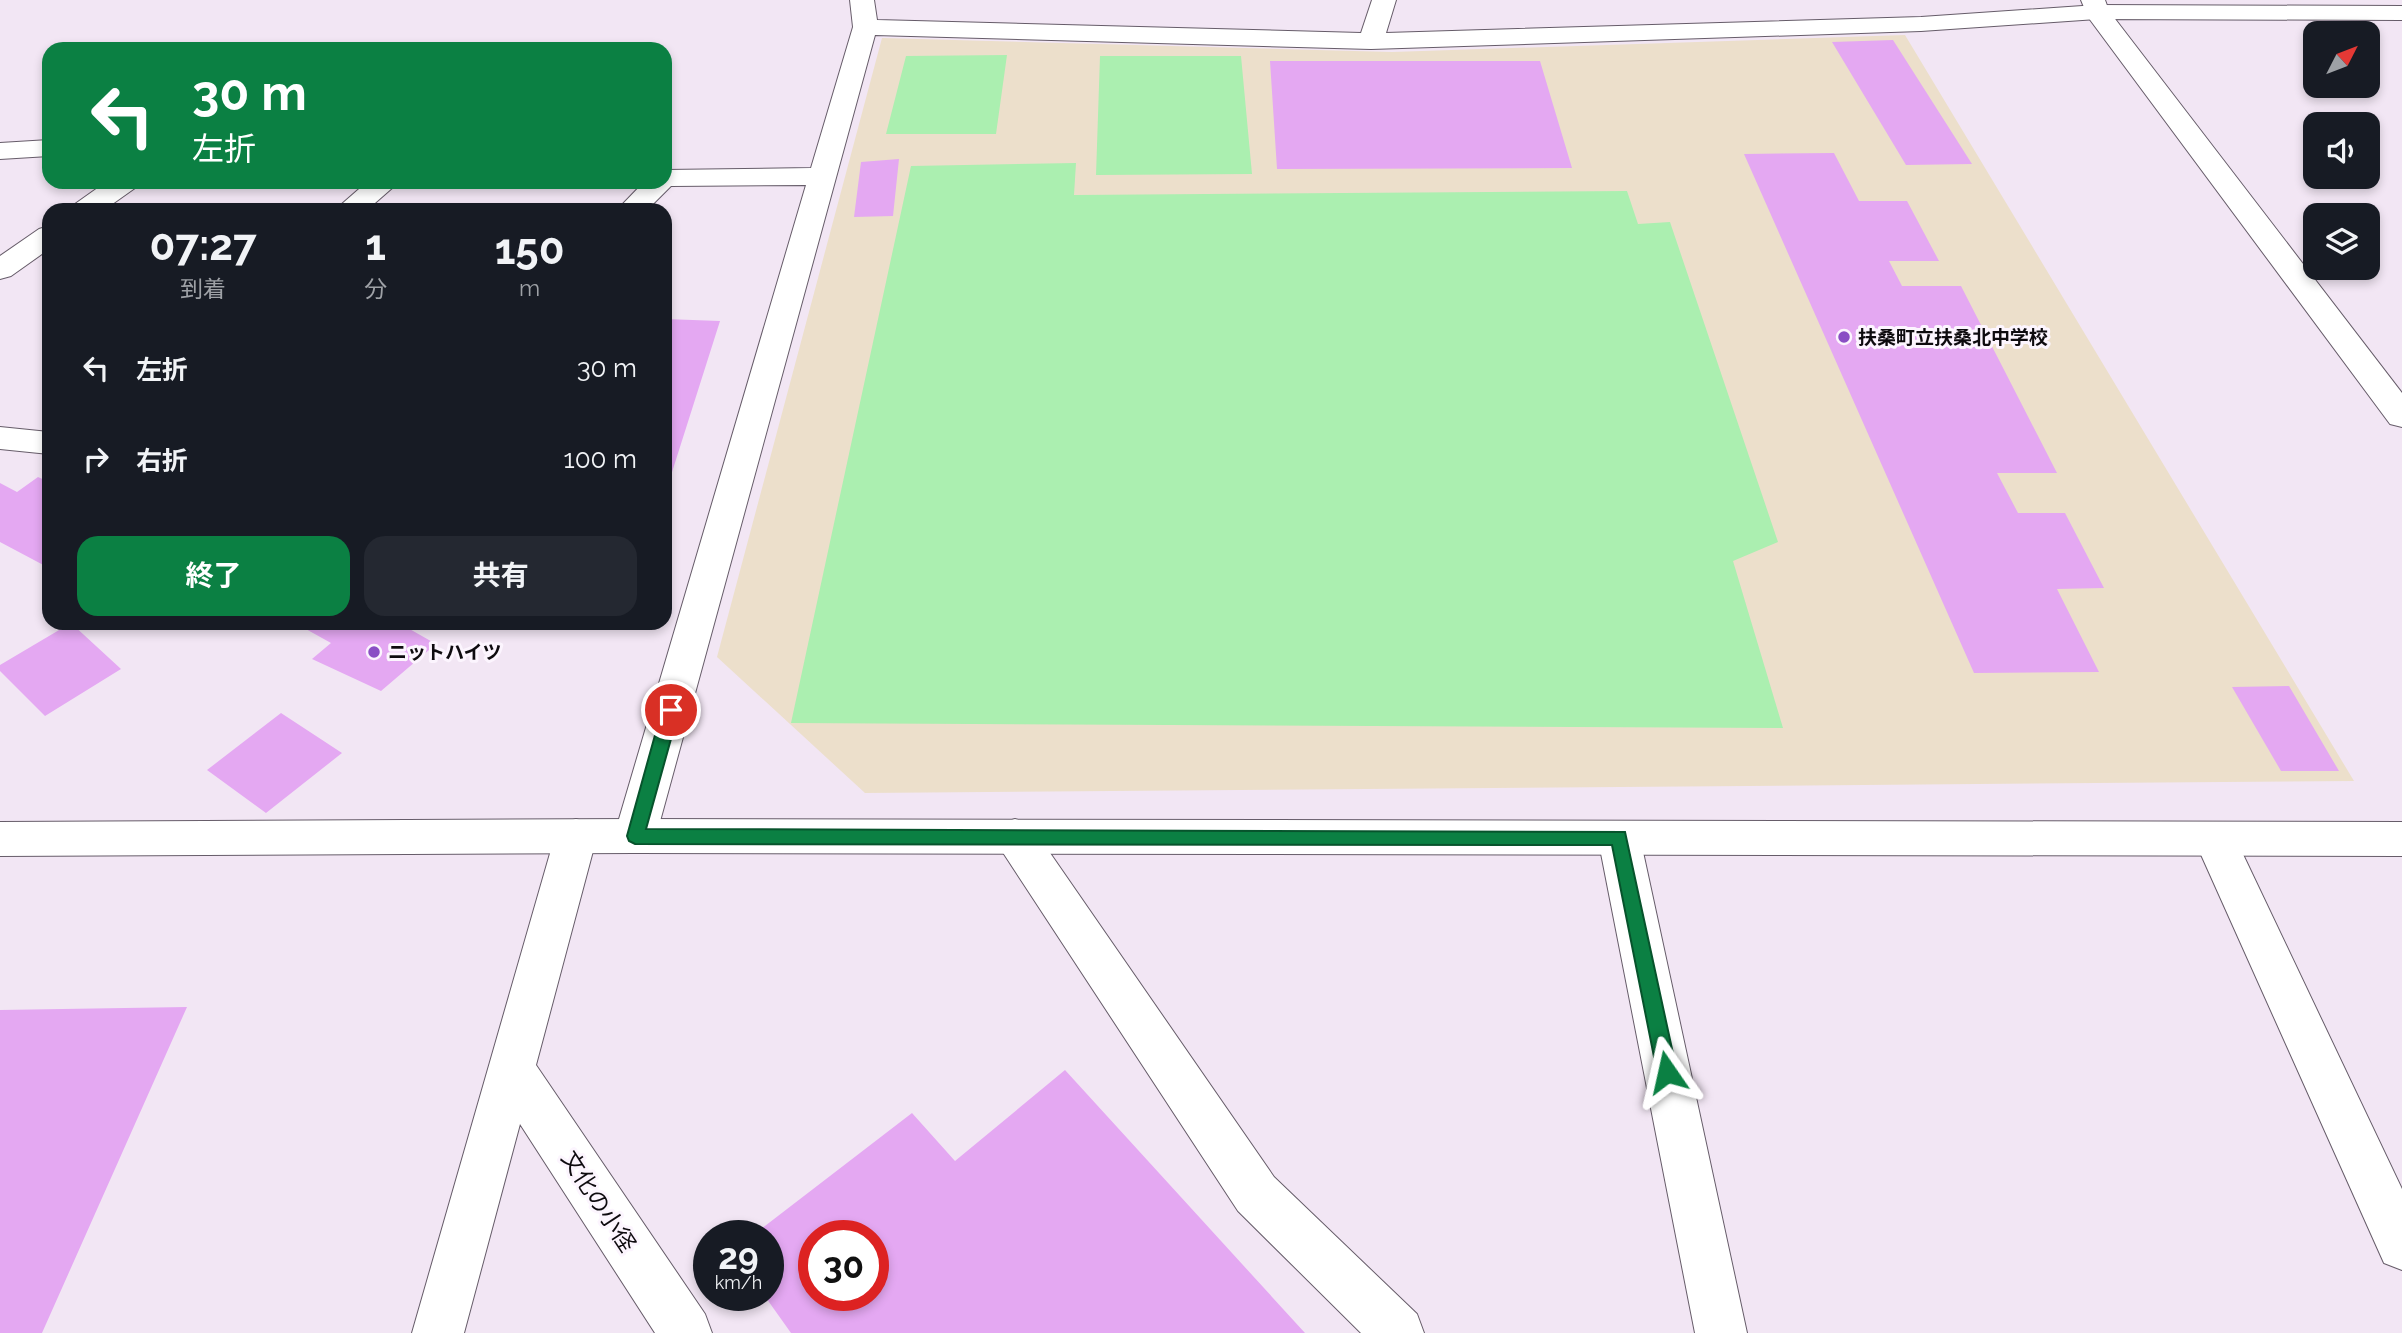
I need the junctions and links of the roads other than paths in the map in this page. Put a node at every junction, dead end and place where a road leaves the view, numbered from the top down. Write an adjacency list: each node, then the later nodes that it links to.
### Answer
1 (1384, 0): 5 (street)
2 (2095, 6): 4 (street); 5 (street); 18 (street)
3 (863, 13): 5 (street); 8 (street)
4 (2402, 13)
5 (1371, 41)
6 (42, 148): 7 (street)
7 (0, 151)
8 (821, 176): 9 (street); 22 (street)
9 (672, 178)
10 (115, 189): 13 (street)
11 (376, 189): 14 (street)
12 (653, 189): 15 (street)
13 (95, 203)
14 (358, 203)
15 (638, 203)
16 (42, 240): 17 (street)
17 (0, 270)
18 (2402, 416)
19 (0, 438): 20 (street)
20 (42, 442)
21 (576, 836): 22 (street); 25 (street); 28 (street)
22 (635, 836): 23 (street)
23 (1015, 836): 24 (street); 32 (street)
24 (1619, 838): 26 (street); 33 (street)
25 (0, 839)
26 (2215, 839): 27 (street); 29 (street)
27 (2402, 839)
28 (512, 1070): 30 (street); 31 (street, 文化の小径)
29 (2402, 1245)
30 (438, 1333)
31 (686, 1333)
32 (1398, 1333)
33 (1721, 1333)

